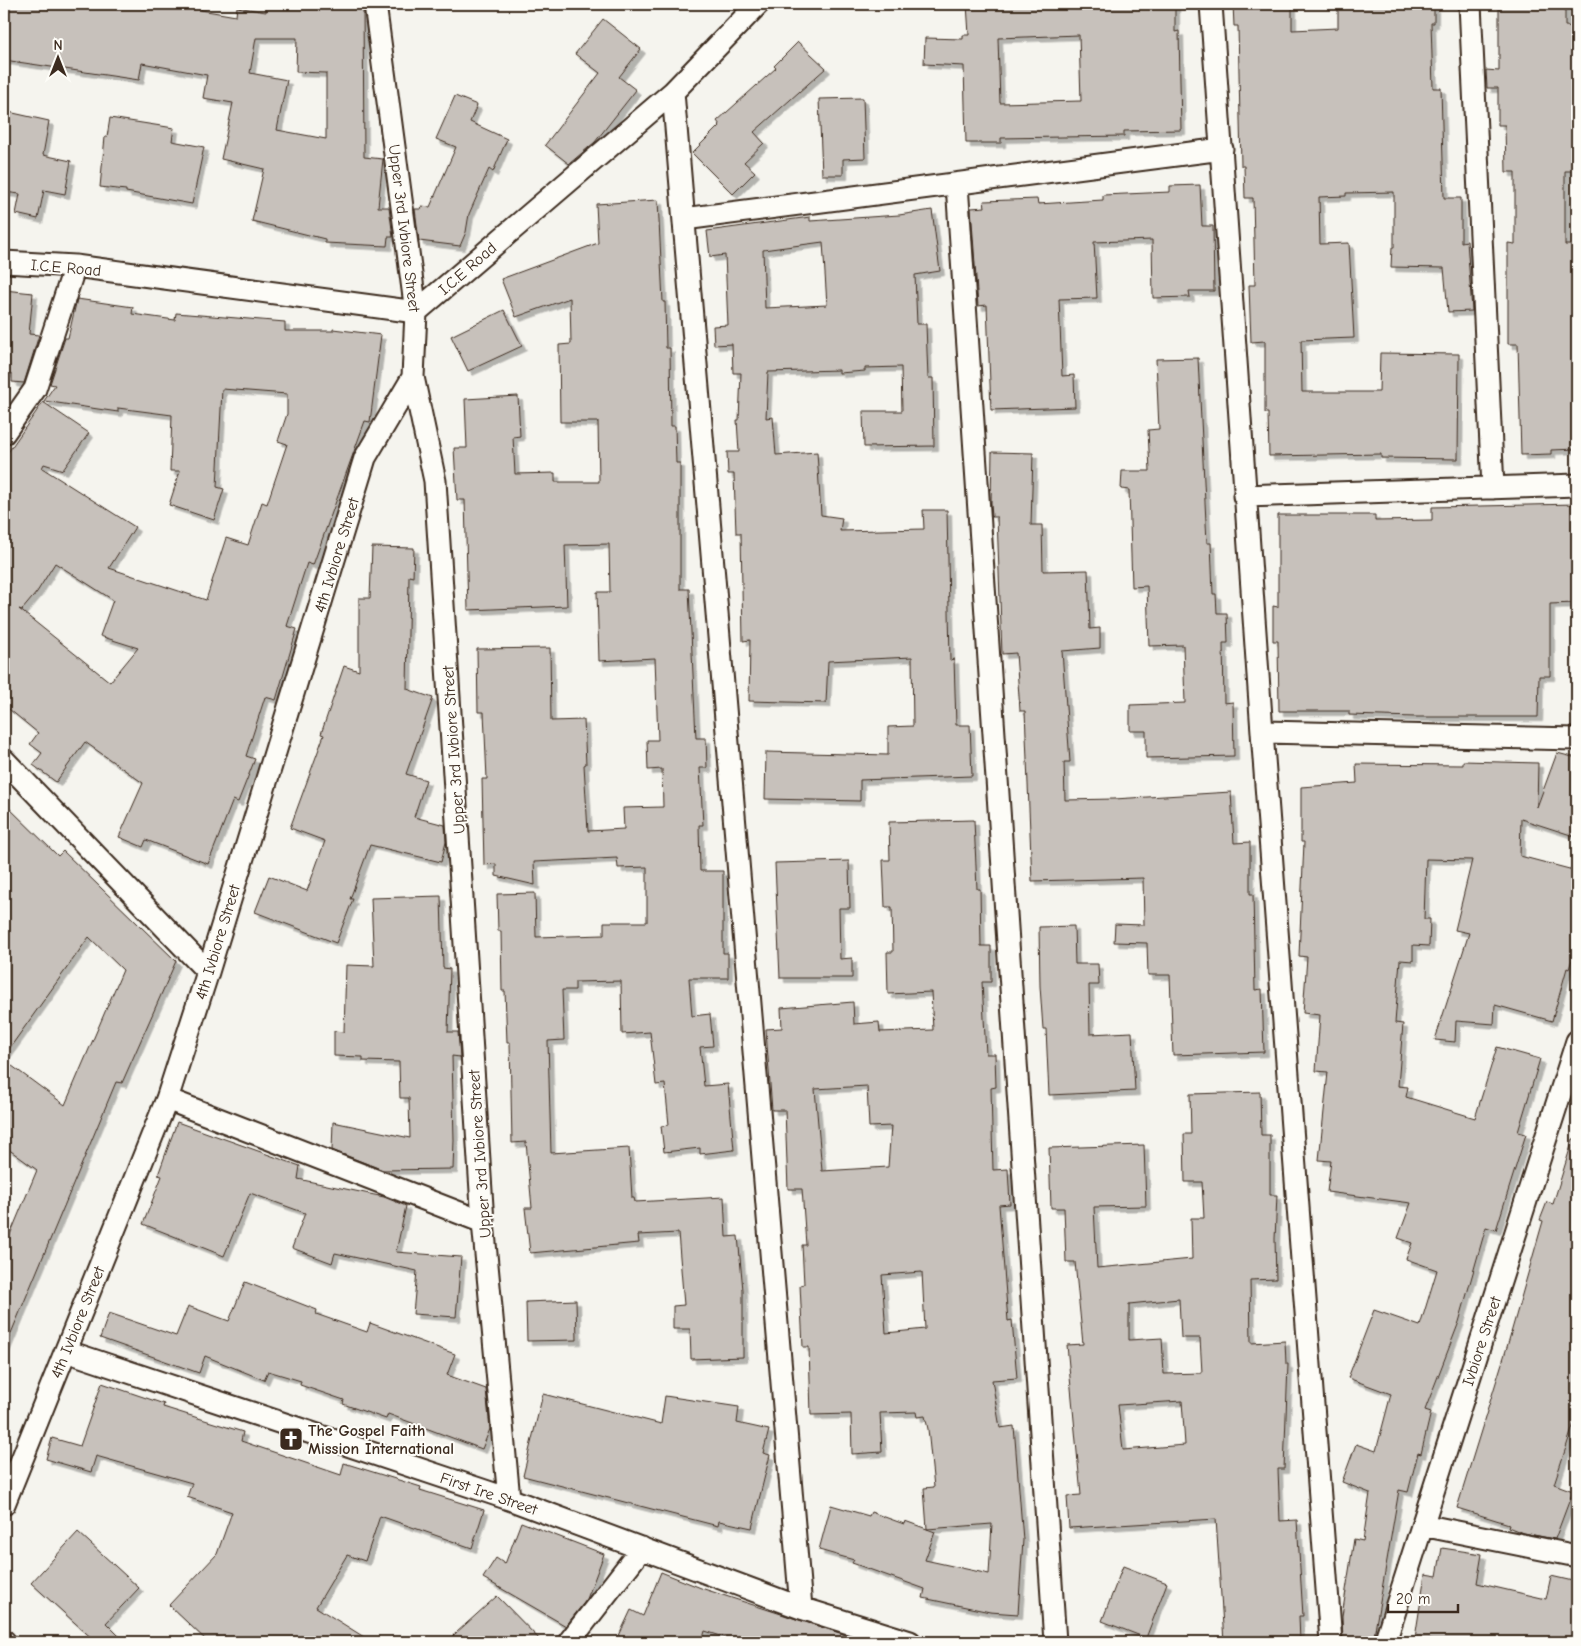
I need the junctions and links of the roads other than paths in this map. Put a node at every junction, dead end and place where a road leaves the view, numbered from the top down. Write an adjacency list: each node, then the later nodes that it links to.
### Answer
1 (375, 4): 11 (street, Upper 3rd Ivbiore Street)
2 (758, 4): 5 (street, I.C.E Road)
3 (1211, 4): 6 (street)
4 (1470, 4): 15 (street)
5 (673, 92): 8 (street); 11 (street, I.C.E Road)
6 (1222, 149): 7 (street); 16 (street)
7 (957, 184): 8 (street); 33 (street)
8 (684, 218): 30 (street)
9 (4, 262): 10 (street, I.C.E Road)
10 (75, 266): 11 (street, I.C.E Road); 13 (street)
11 (416, 312): 12 (street, Upper 3rd Ivbiore Street)
12 (413, 376): 20 (street, 4th Ivbiore Street); 23 (street, Upper 3rd Ivbiore Street)
13 (4, 434)
14 (1577, 485): 15 (street)
15 (1493, 488): 16 (street)
16 (1244, 496): 17 (street)
17 (1262, 732): 18 (street); 34 (street)
18 (1577, 739)
19 (4, 760): 20 (street)
20 (208, 972): 22 (street, 4th Ivbiore Street)
21 (1577, 1041): 27 (street, Ivbiore Street)
22 (167, 1099): 23 (street); 24 (street, 4th Ivbiore Street)
23 (483, 1222): 25 (street, Upper 3rd Ivbiore Street)
24 (66, 1351): 25 (street, First Ire Street); 26 (street, 4th Ivbiore Street)
25 (509, 1499): 28 (street, First Ire Street)
26 (4, 1504)
27 (1422, 1525): 29 (street); 35 (street, Ivbiore Street)
28 (642, 1548): 30 (street, First Ire Street); 31 (street)
29 (1577, 1556)
30 (802, 1608): 32 (street, First Ire Street)
31 (569, 1642)
32 (910, 1642)
33 (1055, 1642)
34 (1331, 1642)
35 (1386, 1642)

